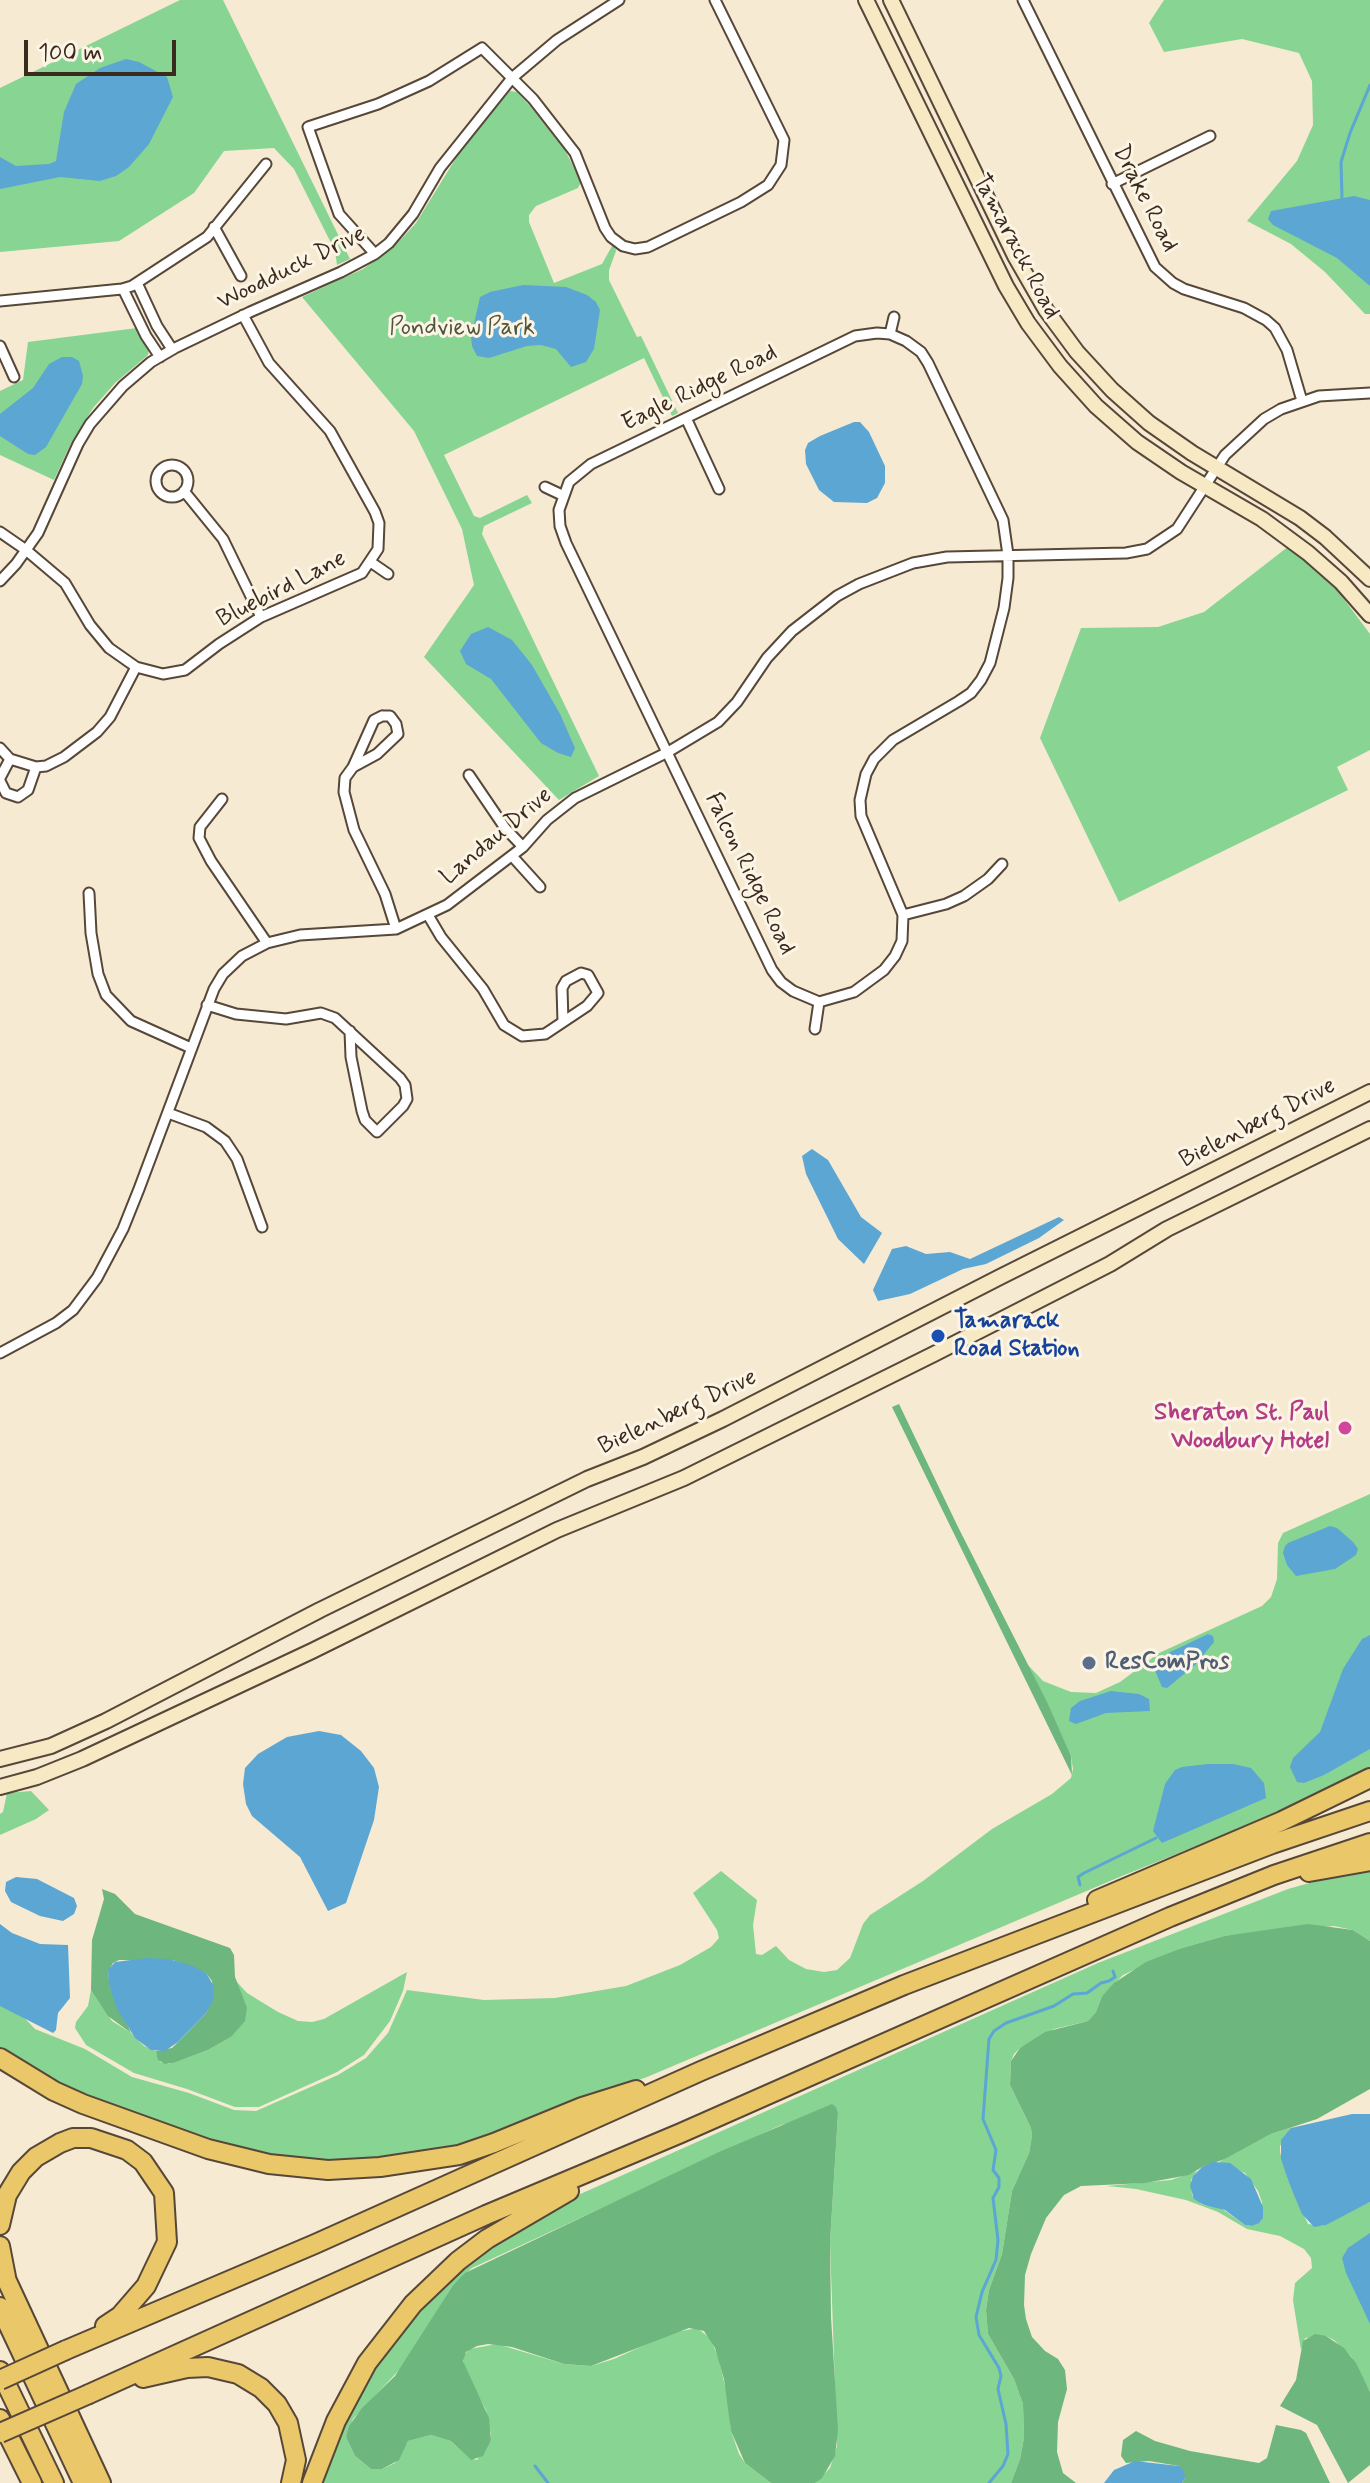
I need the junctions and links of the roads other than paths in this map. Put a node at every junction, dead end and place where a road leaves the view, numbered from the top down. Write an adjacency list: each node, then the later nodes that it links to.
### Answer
1 (619, 0): 6 (street, Woodduck Drive)
2 (715, 0): 6 (street)
3 (866, 0): 27 (street, Tamarack Road)
4 (891, 0): 26 (street, Tamarack Road)
5 (1023, 0): 9 (street, Drake Road)
6 (512, 78): 11 (street, Woodduck Drive); 11 (street)
7 (1210, 136): 9 (street)
8 (266, 164): 10 (street)
9 (1112, 184): 24 (street, Drake Road)
10 (214, 227): 12 (street); 13 (street)
11 (375, 254): 16 (street, Woodduck Drive)
12 (241, 276)
13 (137, 283): 14 (street); 20 (street)
14 (123, 289): 15 (street); 21 (street)
15 (0, 301)
16 (243, 315): 20 (street, Woodduck Drive); 35 (street, Bluebird Lane)
17 (894, 317): 18 (street)
18 (890, 334): 25 (street, Eagle Ridge Road); 34 (street)
19 (0, 346): 22 (street)
20 (172, 349): 21 (street, Woodduck Drive)
21 (160, 357): 33 (street, Woodduck Drive)
22 (14, 377)
23 (1370, 393): 24 (street, Landau Drive)
24 (1302, 401): 26 (street, Landau Drive)
25 (686, 418): 29 (street); 31 (street, Eagle Ridge Road)
26 (1216, 468): 27 (street, Landau Drive); 37 (street, Tamarack Road)
27 (1205, 486): 34 (street, Landau Drive); 39 (street, Tamarack Road)
28 (545, 487): 31 (street)
29 (719, 489)
30 (184, 491): 40 (street)
31 (562, 495): 43 (street)
32 (0, 532): 33 (street)
33 (26, 550): 38 (street, Woodduck Drive); 41 (street)
34 (1008, 555): 43 (street, Landau Drive); 56 (street)
35 (372, 563): 36 (street); 40 (street, Bluebird Lane)
36 (388, 574)
37 (1370, 579)
38 (0, 581)
39 (1370, 615)
40 (261, 617): 41 (street, Bluebird Lane)
41 (136, 667): 45 (street)
42 (0, 748): 44 (street)
43 (668, 752): 50 (street, Landau Drive); 59 (street, Falcon Ridge Road)
44 (10, 759): 45 (street); 48 (street)
45 (36, 767): 48 (street)
46 (353, 767): 46 (street); 57 (street)
47 (469, 775): 50 (street)
48 (0, 780)
49 (222, 799): 58 (street)
50 (523, 847): 51 (street, Landau Drive)
51 (512, 856): 53 (street); 55 (street, Landau Drive)
52 (1002, 864): 56 (street)
53 (540, 887)
54 (89, 893): 64 (street)
55 (428, 915): 57 (street, Landau Drive); 61 (street)
56 (903, 915): 59 (street)
57 (396, 929): 58 (street, Landau Drive)
58 (267, 943): 60 (street, Landau Drive)
59 (819, 1002): 62 (street)
60 (207, 1005): 63 (street); 64 (street, Landau Drive)
61 (563, 1022): 61 (street)
62 (815, 1029)
63 (350, 1031): 63 (street)
64 (191, 1048): 66 (street, Landau Drive)
65 (1370, 1092): 70 (street, Bielenberg Drive)
66 (168, 1113): 68 (street); 69 (street, Landau Drive)
67 (1370, 1129): 72 (street)
68 (262, 1227)
69 (0, 1353)
70 (0, 1759)
71 (1370, 1778): 77 (highway)
72 (0, 1787)
73 (1370, 1811): 77 (highway)
74 (1370, 1843): 76 (highway)
75 (1370, 1861): 76 (highway)
76 (1274, 1875): 80 (highway)
77 (1002, 1949): 79 (highway)
78 (0, 2058): 79 (highway)
79 (729, 2059): 86 (highway)
80 (666, 2139): 89 (highway); 99 (highway)
81 (0, 2225): 86 (highway)
82 (0, 2246): 84 (highway)
83 (0, 2266): 84 (highway)
84 (10, 2287): 92 (highway)
85 (0, 2307): 95 (highway)
86 (66, 2350): 88 (highway, bridge)
87 (0, 2371): 94 (highway)
88 (0, 2380)
89 (109, 2385): 91 (highway, bridge); 98 (highway)
90 (0, 2419): 93 (highway)
91 (0, 2433)
92 (84, 2446): 96 (highway); 97 (highway)
93 (32, 2483)
94 (54, 2483)
95 (83, 2483)
96 (101, 2483)
97 (108, 2483)
98 (291, 2483)
99 (312, 2483)

